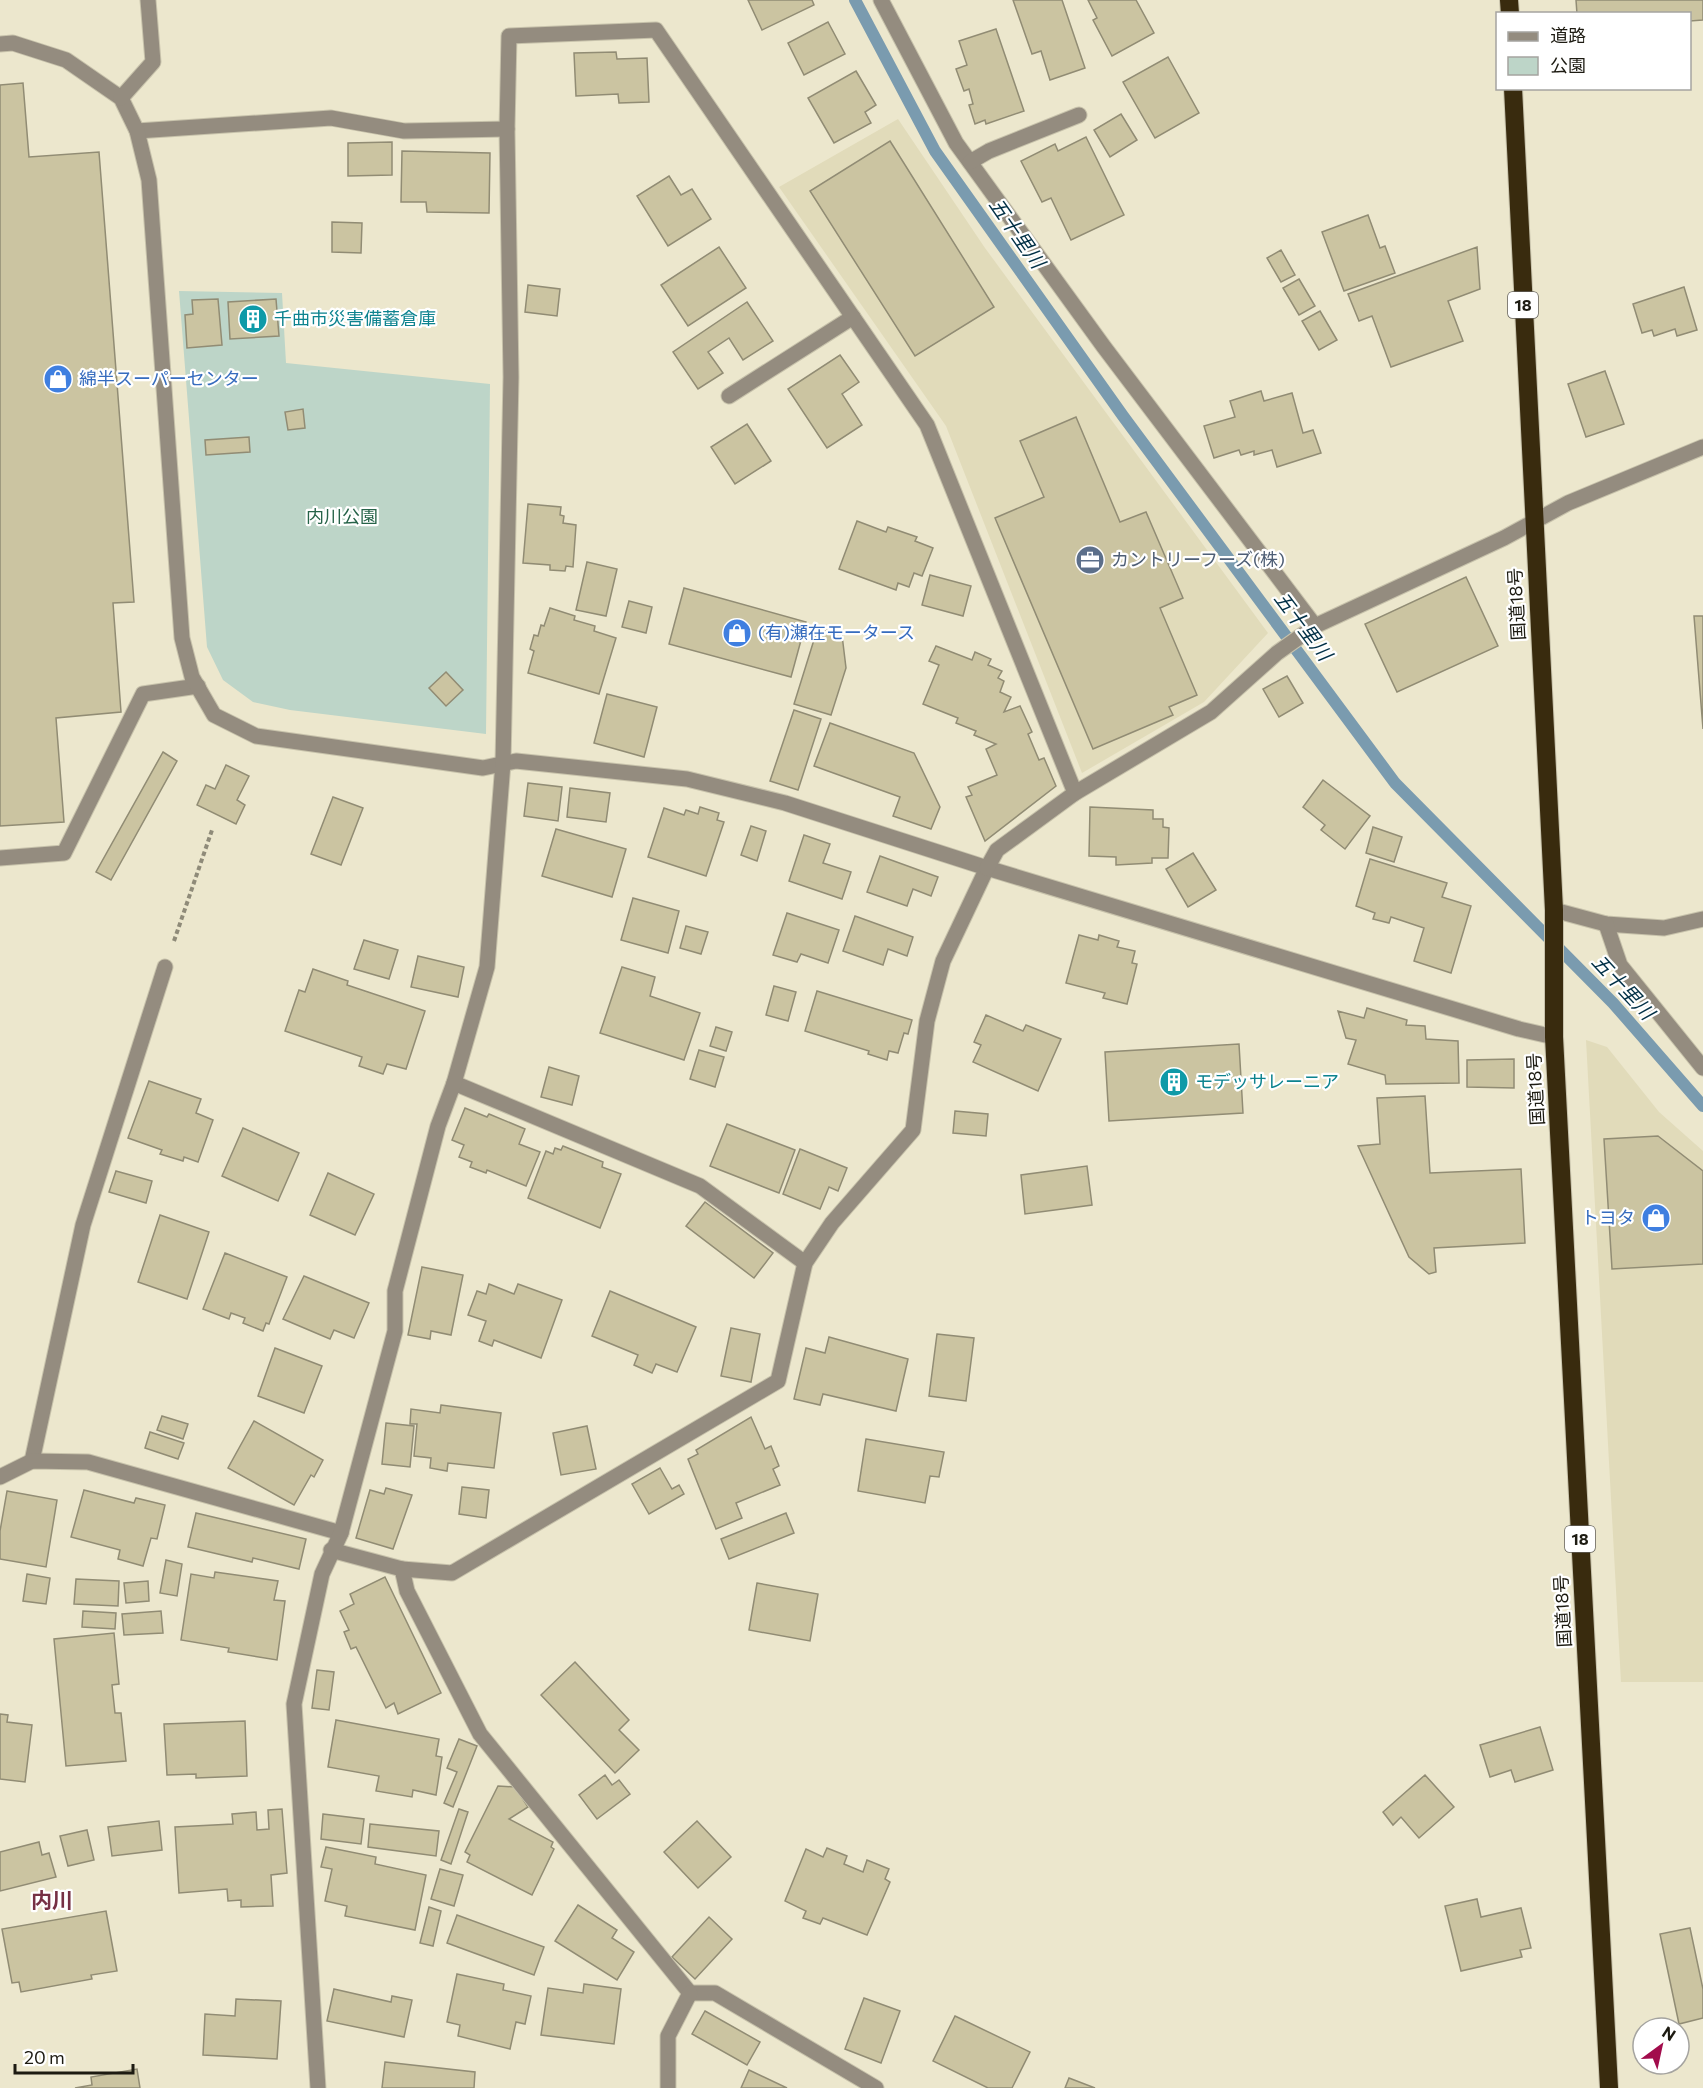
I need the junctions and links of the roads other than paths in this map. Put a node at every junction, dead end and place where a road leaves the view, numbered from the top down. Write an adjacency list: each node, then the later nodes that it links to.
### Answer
1 (148, 0): 5 (street)
2 (881, 0): 9 (street)
3 (0, 44): 5 (street)
4 (1513, 90): 13 (highway, 国道18号 / 18)
5 (121, 98): 8 (street)
6 (1079, 115): 9 (street)
7 (507, 129): 8 (street); 10 (street); 16 (street)
8 (137, 131): 15 (street)
9 (970, 162): 14 (street)
10 (852, 317): 11 (street); 17 (street)
11 (729, 396)
12 (1703, 447): 13 (street)
13 (1533, 522): 14 (street); 20 (highway, 国道18号 / 18)
14 (1311, 629): 17 (street)
15 (198, 686): 16 (street); 18 (street)
16 (503, 763): 19 (street); 26 (street)
17 (1075, 793): 19 (street)
18 (0, 858)
19 (987, 868): 24 (street); 27 (street)
20 (1554, 910): 22 (street); 24 (highway, 国道18号 / 18)
21 (1703, 918): 22 (street)
22 (1606, 924): 25 (street)
23 (165, 967): 28 (street)
24 (1554, 1037): 37 (highway, 国道18号 / 18)
25 (1703, 1068)
26 (454, 1083): 27 (street); 30 (street)
27 (806, 1263): 32 (street)
28 (32, 1461): 29 (street); 30 (street)
29 (0, 1477)
30 (341, 1533): 31 (street)
31 (331, 1550): 32 (street); 34 (street)
32 (402, 1569): 33 (street)
33 (690, 1993): 35 (street); 36 (street)
34 (318, 2088)
35 (668, 2088)
36 (876, 2088)
37 (1609, 2088)

